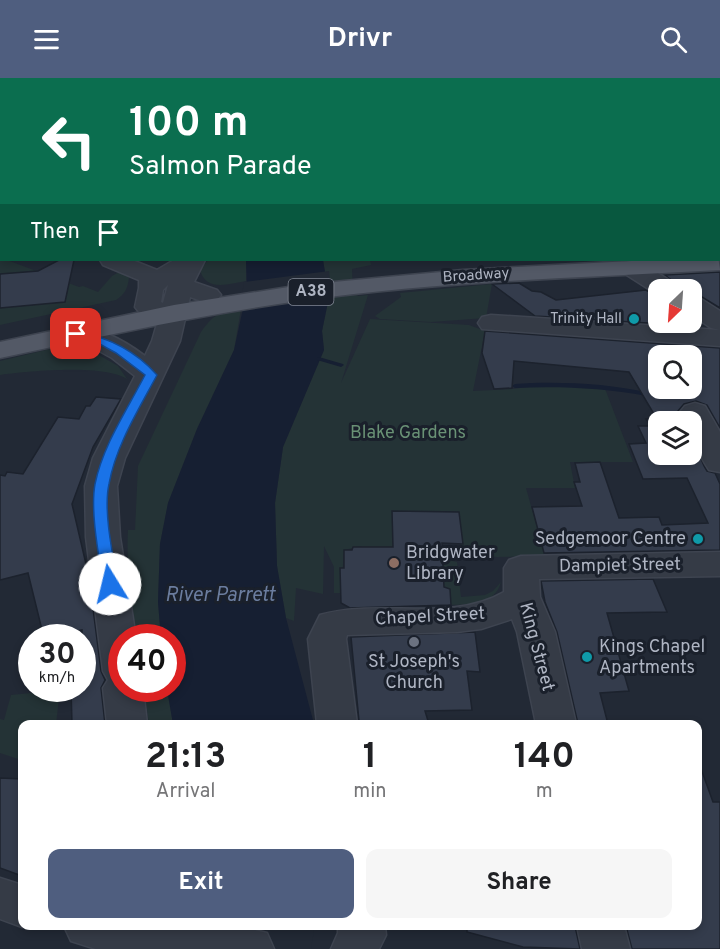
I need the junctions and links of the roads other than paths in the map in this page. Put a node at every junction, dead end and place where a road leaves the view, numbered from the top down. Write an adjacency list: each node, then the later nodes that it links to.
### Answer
1 (115, 261): 8 (street)
2 (191, 261): 8 (street)
3 (568, 261): 6 (main road, Broadway / A38)
4 (720, 263): 5 (main road, Broadway / A38)
5 (631, 267): 6 (main road, Broadway / A38); 7 (street)
6 (410, 276): 8 (main road, A38)
7 (650, 279)
8 (167, 299): 12 (main road, A38); 13 (main road, A38); 16 (street)
9 (702, 310): 10 (street)
10 (720, 322)
11 (491, 323): 14 (street)
12 (65, 335): 15 (main road, A38); 16 (street)
13 (0, 336)
14 (720, 338)
15 (0, 350)
16 (147, 383): 21 (street)
17 (702, 426): 18 (street)
18 (720, 463)
19 (720, 564): 20 (street, Dampiet Street)
20 (521, 583): 24 (street, Chapel Street); 25 (street, King Street)
21 (115, 624)
22 (125, 702): 23 (street)
23 (127, 720)
24 (337, 720)
25 (555, 720)
26 (0, 898): 27 (street)
27 (18, 905)
28 (362, 930): 32 (street)
29 (603, 930): 33 (street)
30 (129, 935): 31 (street)
31 (249, 949)
32 (355, 949)
33 (606, 949)

